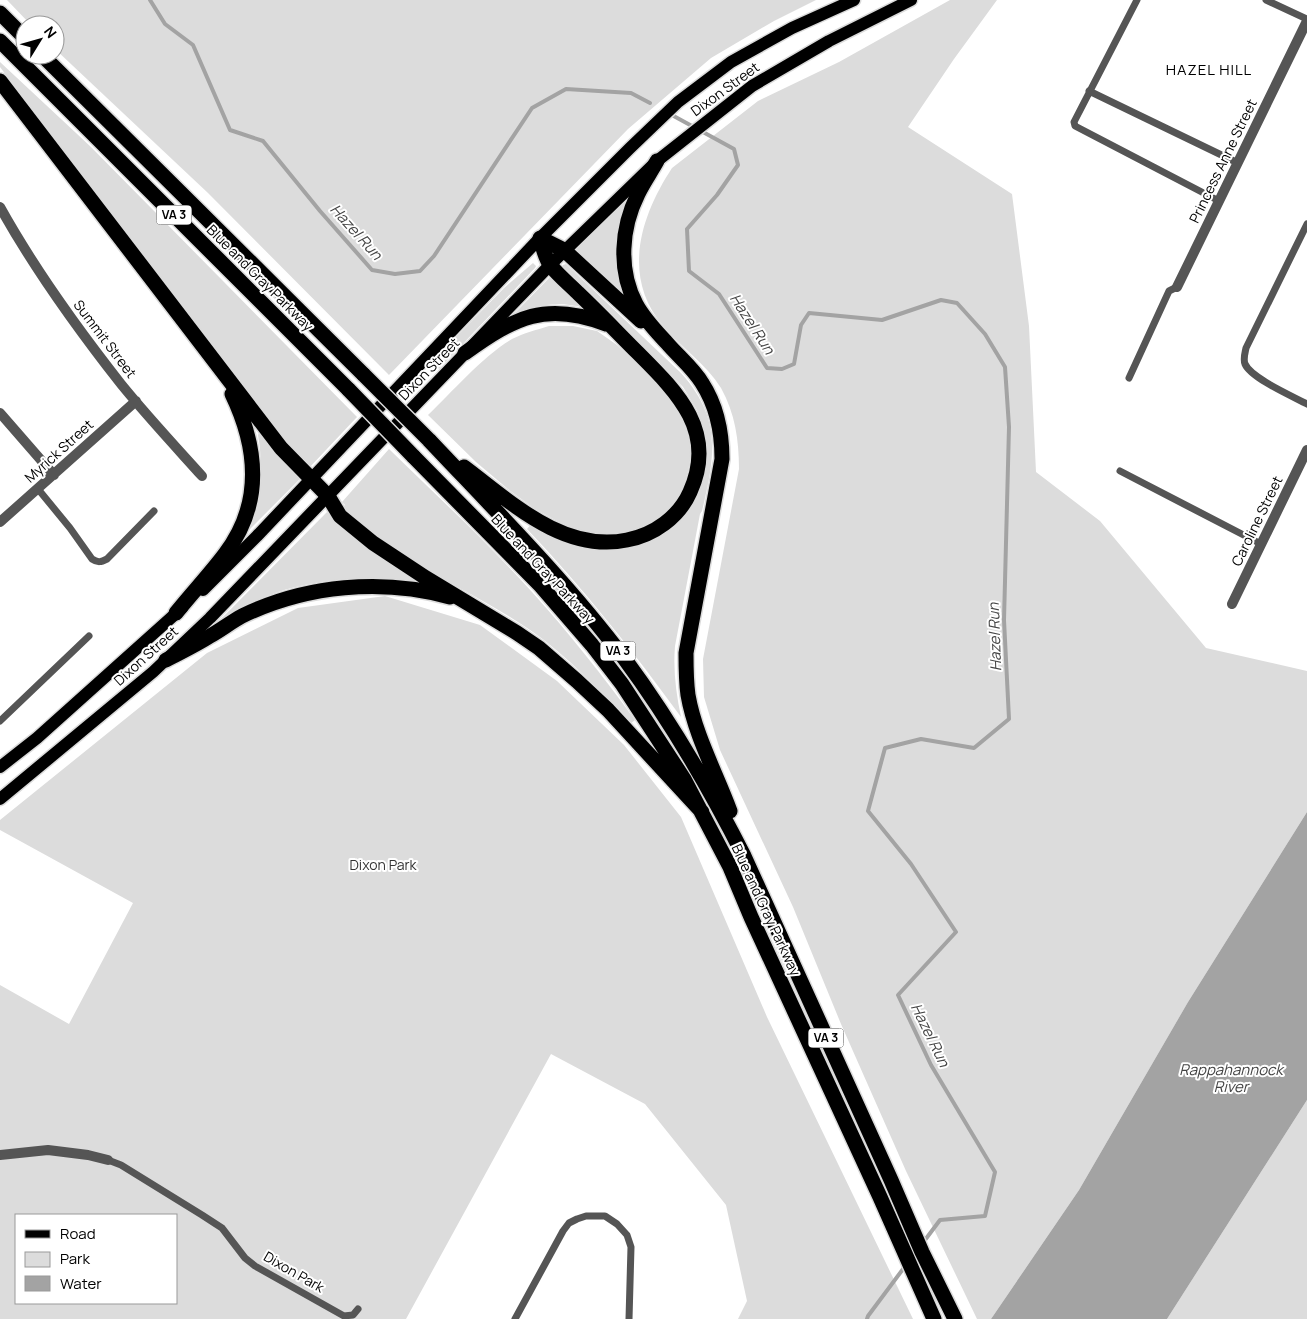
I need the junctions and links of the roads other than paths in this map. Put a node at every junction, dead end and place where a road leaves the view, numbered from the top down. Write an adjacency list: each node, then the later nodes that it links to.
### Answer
1 (854, 0): 17 (main road, Dixon Street)
2 (911, 0): 12 (main road, Dixon Street)
3 (1136, 0): 11 (lane)
4 (1266, 0): 6 (lane)
5 (0, 13): 7 (highway)
6 (1307, 20): 13 (street, Princess Anne Street)
7 (15, 28)
8 (0, 41): 48 (highway, Blue and Gray Parkway / VA 3, bridge)
9 (52, 65): 29 (highway, Blue and Gray Parkway / VA 3, bridge)
10 (0, 81): 24 (highway)
11 (1089, 91): 13 (lane); 14 (lane)
12 (657, 161): 18 (main road, Dixon Street); 22 (highway)
13 (1238, 163): 14 (street, Princess Anne Street)
14 (1219, 201): 20 (street, Princess Anne Street)
15 (0, 207): 26 (street, Summit Street)
16 (1307, 224): 27 (lane)
17 (540, 238): 18 (highway); 19 (highway); 34 (main road, Dixon Street)
18 (564, 250): 19 (main road, Dixon Street); 22 (highway)
19 (550, 265): 21 (highway); 23 (main road, Dixon Street)
20 (1177, 287): 25 (lane)
21 (612, 327): 23 (highway); 29 (highway)
22 (665, 341): 49 (highway)
23 (465, 352): 36 (main road, Dixon Street)
24 (217, 366): 34 (highway); 42 (highway)
25 (1129, 378)
26 (136, 401): 32 (street, Myrick Street); 33 (street, Summit Street)
27 (1307, 404)
28 (0, 413): 32 (street)
29 (429, 440): 49 (highway, Blue and Gray Parkway / VA 3)
30 (1307, 450): 39 (street, Caroline Street)
31 (1120, 471): 39 (lane)
32 (54, 474): 35 (street, Myrick Street)
33 (202, 476)
34 (311, 479): 36 (highway); 42 (main road, Dixon Street)
35 (38, 489): 37 (lane); 38 (street, Myrick Street)
36 (328, 496): 40 (highway); 44 (main road, Dixon Street)
37 (154, 511)
38 (0, 522)
39 (1262, 544): 41 (street, Caroline Street)
40 (466, 602): 44 (highway); 48 (highway)
41 (1232, 604)
42 (176, 613): 46 (main road, Dixon Street)
43 (89, 636): 45 (lane)
44 (166, 660): 47 (main road, Dixon Street)
45 (0, 721)
46 (0, 768)
47 (0, 799)
48 (702, 812): 55 (highway, Blue and Gray Parkway / VA 3)
49 (762, 894): 56 (highway, Blue and Gray Parkway / VA 3)
50 (2, 1156): 51 (street, Dixon Park)
51 (108, 1160): 52 (lane, Dixon Park)
52 (358, 1310)
53 (515, 1319): 54 (lane)
54 (630, 1319)
55 (934, 1319)
56 (955, 1319)

